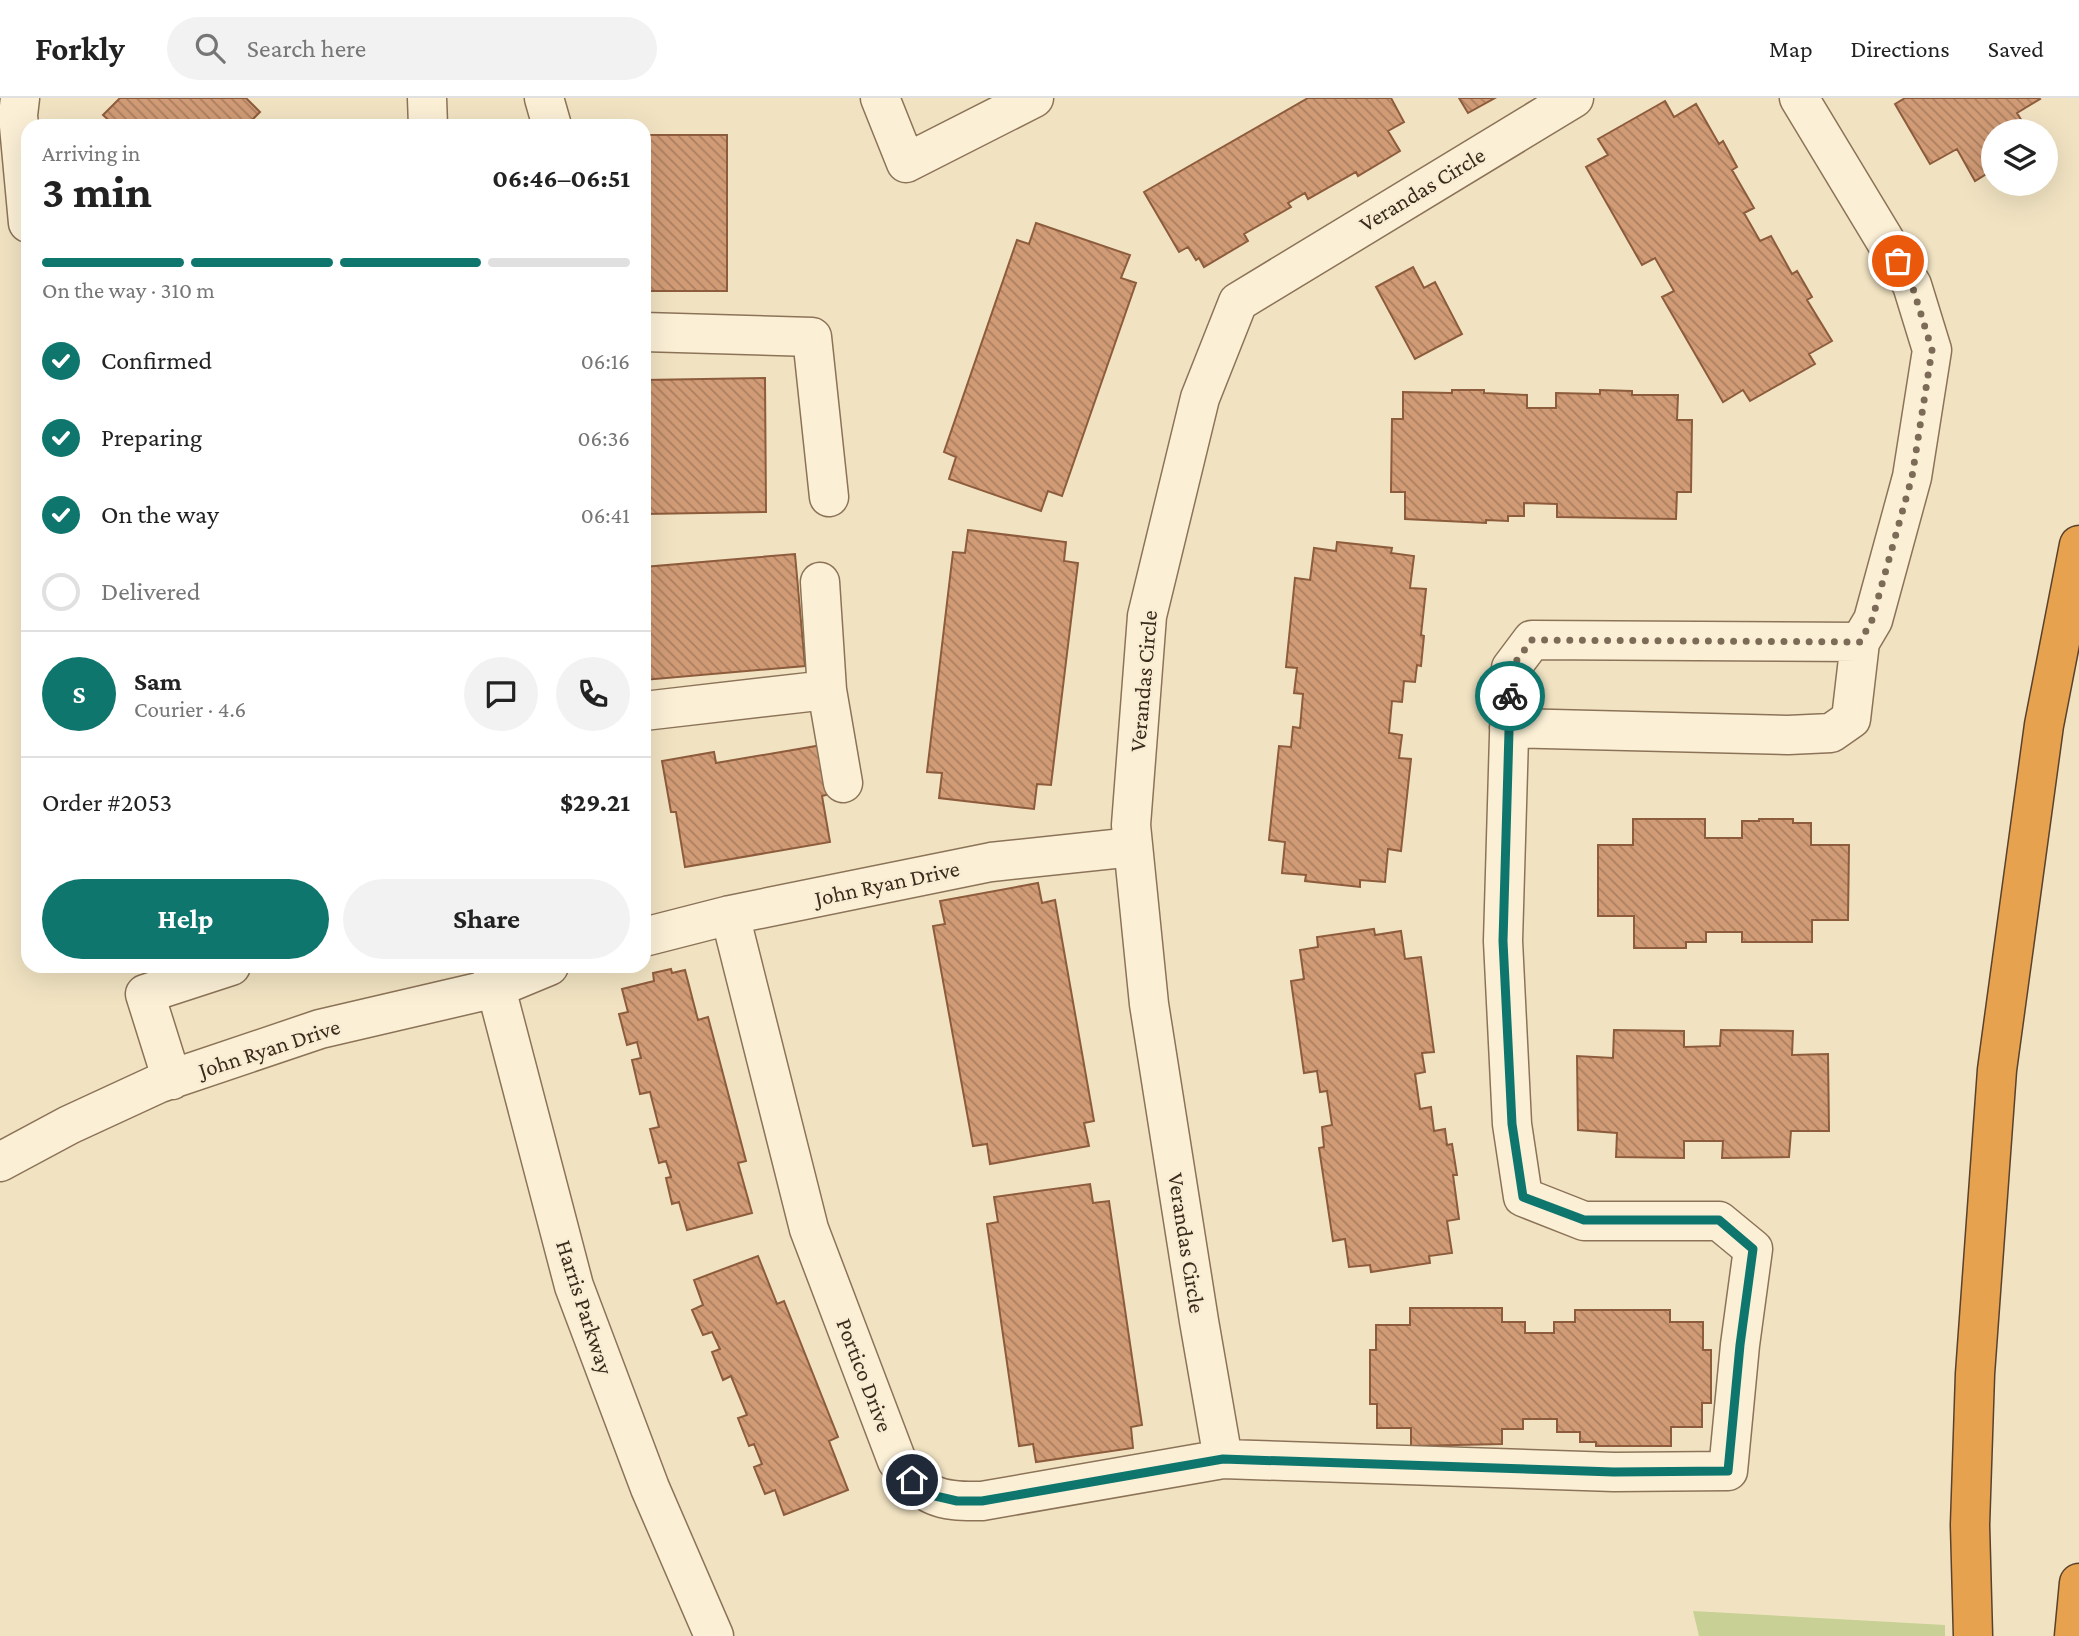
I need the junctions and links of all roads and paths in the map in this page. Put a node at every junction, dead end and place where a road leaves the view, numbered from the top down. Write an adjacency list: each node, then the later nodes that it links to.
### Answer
1 (19, 98): 10 (street)
2 (427, 98): 8 (street)
3 (544, 98): 9 (street)
4 (880, 98): 5 (street)
5 (1034, 98)
6 (1574, 98): 20 (street, Verandas Circle)
7 (1799, 98): 15 (street)
8 (428, 119)
9 (550, 119)
10 (21, 147)
11 (651, 332): 12 (street)
12 (829, 497)
13 (2079, 545): 31 (highway)
14 (821, 582): 16 (street)
15 (1860, 642): 18 (street); 18 (street)
16 (827, 690): 17 (street); 19 (street)
17 (651, 710)
18 (1509, 728): 28 (street, Portico Drive)
19 (843, 783)
20 (1133, 847): 21 (street, John Ryan Drive); 28 (street, Verandas Circle)
21 (730, 915): 22 (street, John Ryan Drive); 28 (street, Portico Drive)
22 (651, 935)
23 (209, 973): 26 (street)
24 (514, 973): 25 (street, John Ryan Drive)
25 (494, 977): 26 (street, John Ryan Drive); 30 (street, Harris Parkway)
26 (172, 1080): 27 (street, John Ryan Drive)
27 (0, 1161)
28 (1223, 1459)
29 (2079, 1583): 32 (highway)
30 (714, 1636)
31 (1973, 1636)
32 (2074, 1636)

